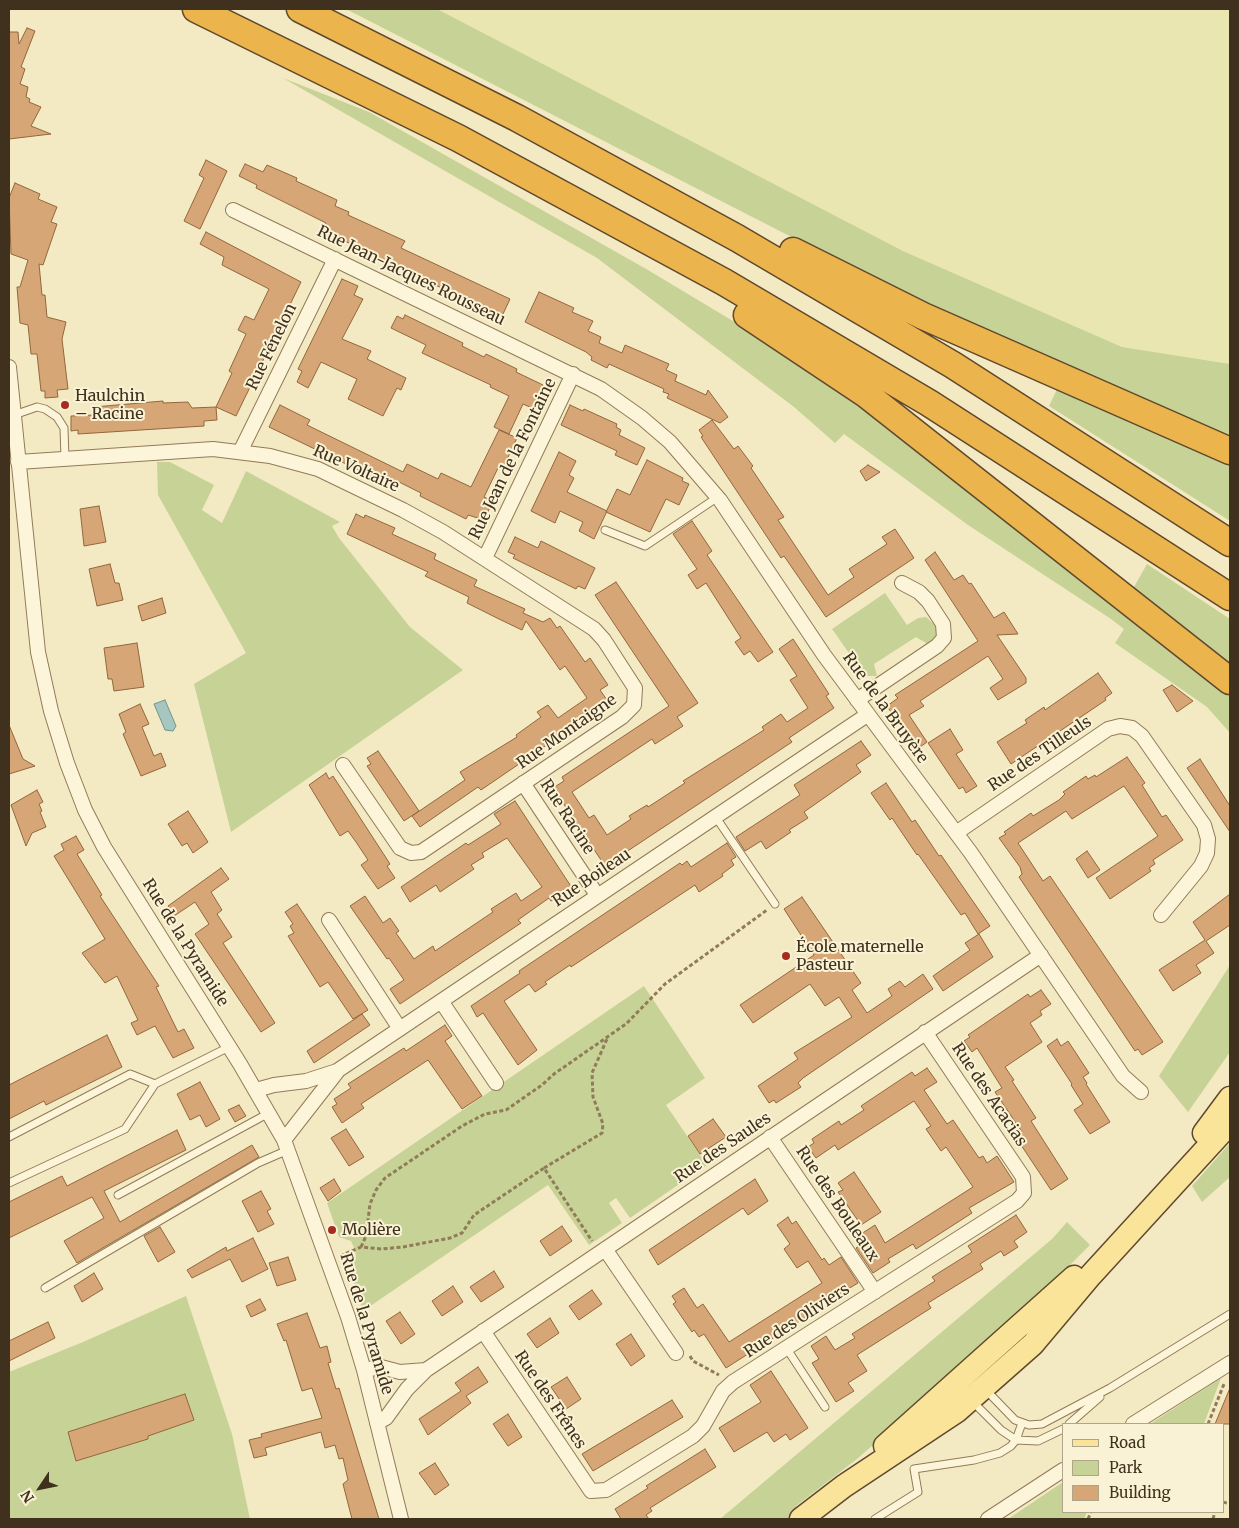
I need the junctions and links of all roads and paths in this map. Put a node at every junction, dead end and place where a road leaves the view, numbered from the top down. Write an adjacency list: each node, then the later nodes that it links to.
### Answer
1 (196, 9): 4 (highway)
2 (300, 9): 3 (highway)
3 (574, 148): 11 (highway); 16 (highway)
4 (551, 187): 19 (highway); 21 (highway)
5 (233, 210): 6 (street, Rue Jean-Jacques Rousseau)
6 (334, 259): 8 (street, Rue Jean-Jacques Rousseau); 10 (street, Rue Fénelon)
7 (9, 367): 9 (street, Rue de la Pyramide)
8 (573, 374): 14 (street, Rue de la Bruyère); 17 (street, Rue Jean de la Fontaine)
9 (14, 415): 12 (lane); 13 (street, Rue de la Pyramide)
10 (240, 450): 12 (street, Rue Voltaire); 17 (street, Rue Voltaire)
11 (1230, 452)
12 (65, 458): 13 (street, Rue Voltaire)
13 (18, 462): 37 (street, Rue de la Pyramide)
14 (718, 496): 15 (lane); 22 (street, Rue de la Bruyère)
15 (604, 530)
16 (1230, 543)
17 (485, 558): 20 (street, Rue Voltaire)
18 (902, 584): 22 (street)
19 (1230, 597)
20 (563, 608): 25 (street, Rue Montaigne)
21 (1230, 681)
22 (857, 700): 23 (street, Rue de la Bruyère)
23 (867, 715): 26 (street, Rue Boileau); 27 (street, Rue de la Bruyère)
24 (343, 765): 25 (street, Rue Montaigne)
25 (523, 783): 28 (street, Rue Racine)
26 (715, 816): 28 (street, Rue Boileau); 29 (lane)
27 (956, 833): 30 (street, Rue des Tilleuls); 32 (street, Rue de la Bruyère)
28 (598, 895): 33 (street, Rue Boileau)
29 (775, 904): 36 (path)
30 (1161, 915)
31 (329, 920): 34 (street)
32 (1041, 955): 35 (street, Rue des Saules); 42 (street, Rue de la Bruyère)
33 (441, 1001): 34 (street, Rue Boileau); 39 (street)
34 (400, 1029): 38 (street, Rue Boileau)
35 (926, 1032): 47 (street, Rue des Saules); 50 (street, Rue des Acacias)
36 (608, 1036): 49 (path); 53 (path)
37 (230, 1048): 40 (lane); 41 (street, Rue de la Pyramide)
38 (337, 1071): 41 (street, Rue Boileau); 48 (street, Rue Boileau)
39 (496, 1083)
40 (155, 1084): 46 (lane); 51 (lane)
41 (256, 1090): 44 (street, Rue de la Pyramide)
42 (1141, 1092)
43 (1230, 1098): 66 (main road)
44 (269, 1112): 48 (street, Rue de la Pyramide); 52 (lane)
45 (1230, 1122): 66 (main road)
46 (9, 1137)
47 (770, 1137): 54 (street, Rue des Saules); 57 (street, Rue des Bouleaux)
48 (286, 1145): 55 (street, Rue de la Pyramide); 56 (lane)
49 (544, 1168): 53 (path); 54 (path)
50 (1023, 1177): 57 (street, Rue des Oliviers)
51 (9, 1183)
52 (118, 1195)
53 (361, 1247): 55 (path)
54 (603, 1250): 59 (street, Rue des Saules); 61 (street)
55 (328, 1261): 63 (street, Rue de la Pyramide)
56 (46, 1288)
57 (875, 1292): 60 (street, Rue des Oliviers)
58 (1230, 1314): 67 (lane)
59 (483, 1331): 64 (street, Rue des Saules); 77 (street, Rue des Frênes)
60 (787, 1349): 65 (street, Rue des Oliviers); 68 (lane)
61 (676, 1353): 65 (path)
62 (1227, 1365): 72 (street); 73 (path)
63 (364, 1370): 64 (street, Rue des Saules); 69 (street, Rue de la Pyramide)
64 (426, 1370): 69 (street, Rue des Saules)
65 (733, 1382): 77 (street, Rue des Oliviers)
66 (970, 1386): 70 (lane); 75 (lane); 79 (main road)
67 (1110, 1388): 70 (lane); 71 (lane)
68 (825, 1407)
69 (377, 1423): 78 (street, Rue de la Pyramide)
70 (1022, 1423): 75 (lane)
71 (1069, 1423)
72 (1134, 1423)
73 (1208, 1423)
74 (1062, 1429): 75 (lane)
75 (1016, 1440): 80 (lane)
76 (1062, 1471): 81 (street)
77 (587, 1487)
78 (401, 1519)
79 (801, 1519)
80 (875, 1519)
81 (988, 1519)

